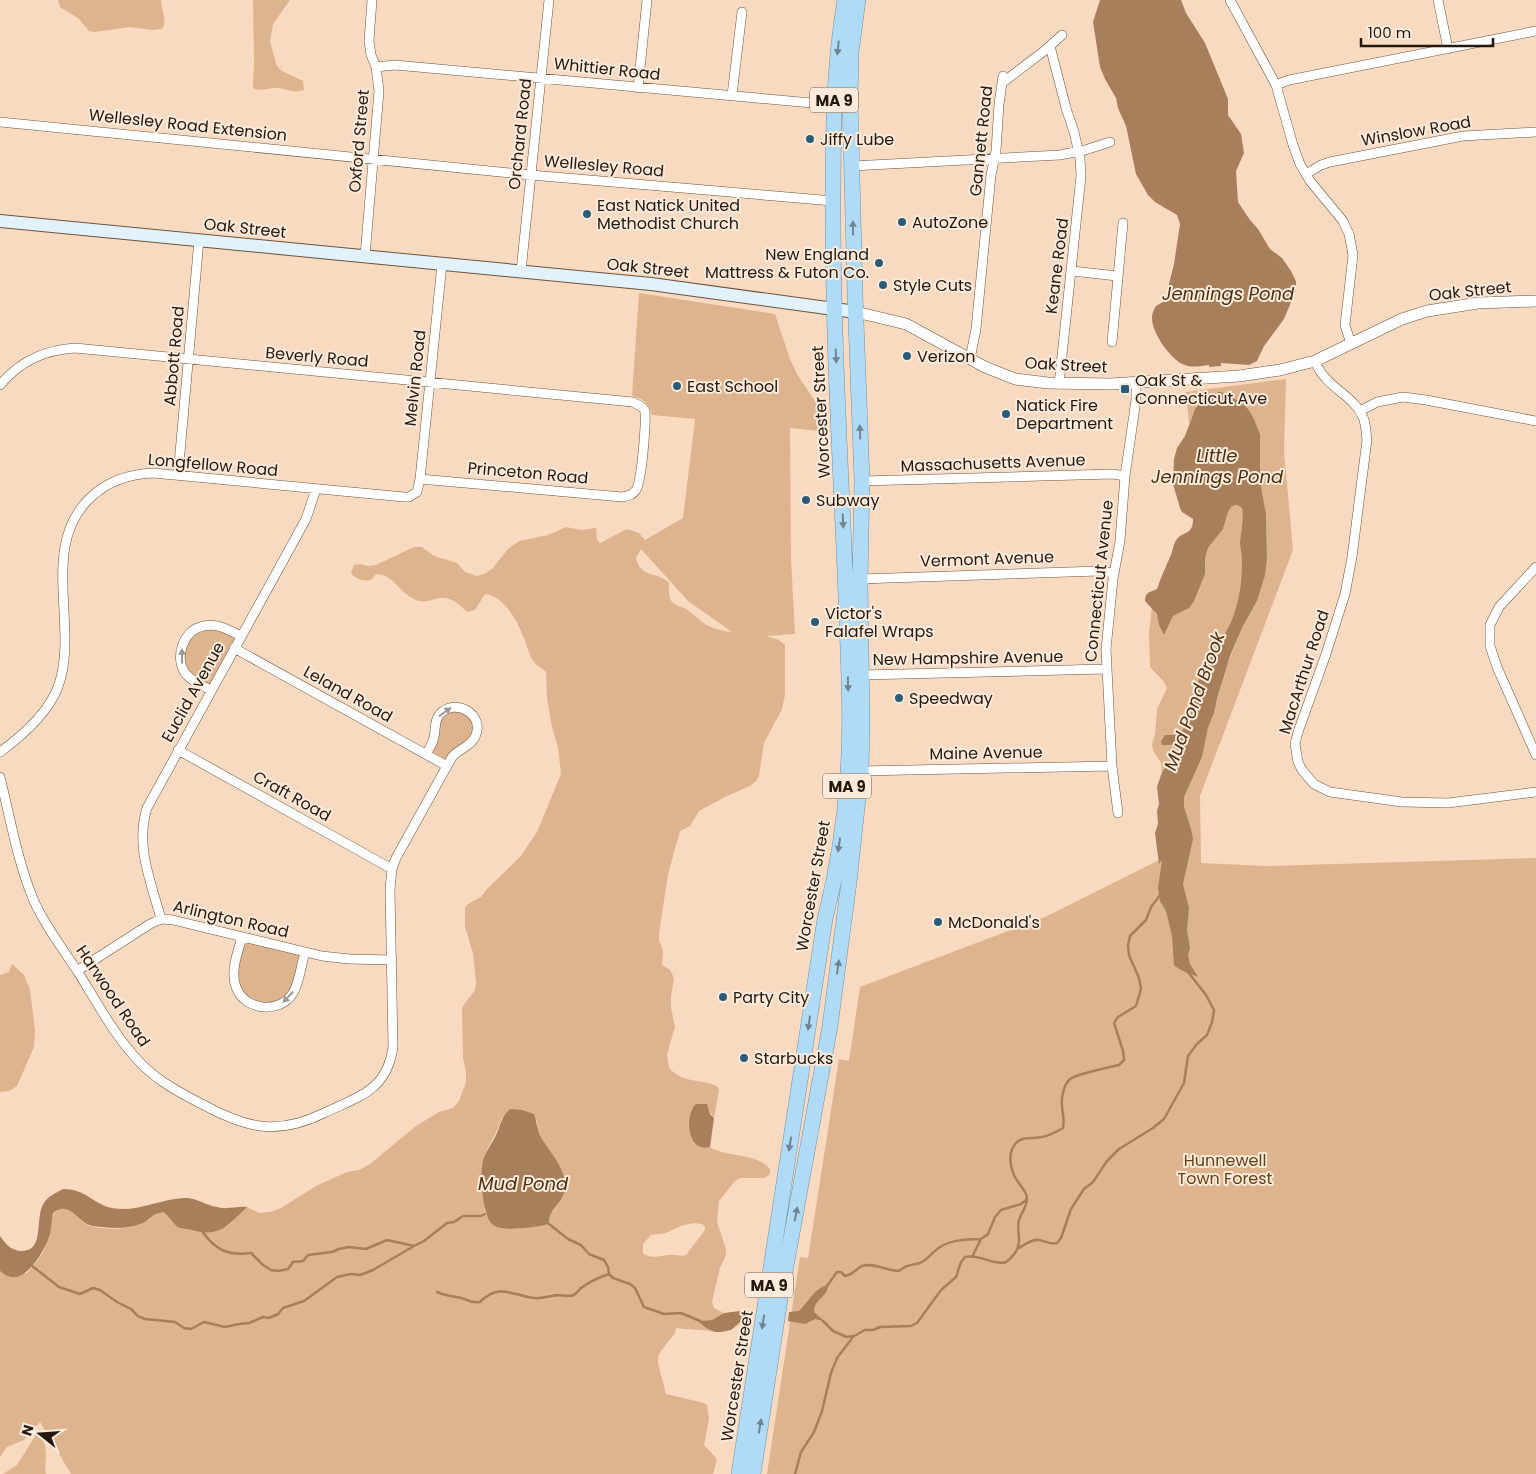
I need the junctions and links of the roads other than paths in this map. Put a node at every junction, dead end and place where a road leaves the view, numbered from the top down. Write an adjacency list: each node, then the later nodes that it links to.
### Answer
1 (372, 0): 13 (street, Oxford Street)
2 (550, 0): 14 (street, Orchard Road)
3 (647, 0): 16 (street)
4 (845, 0): 18 (highway, Worcester Street / MA 9, one-way to 18)
5 (858, 0): 25 (highway, Worcester Street / MA 9)
6 (1231, 0): 15 (street)
7 (1438, 0): 12 (street)
8 (742, 12): 17 (street)
9 (1536, 31): 12 (street)
10 (1062, 35): 11 (street)
11 (1050, 46): 22 (street, Keane Road); 24 (street, Gannett Road)
12 (1448, 49): 15 (street)
13 (376, 67): 14 (street, Whittier Road); 23 (street, Oxford Street)
14 (541, 78): 16 (street, Whittier Road); 27 (street, Orchard Road)
15 (1276, 85): 26 (street)
16 (638, 88): 17 (street, Whittier Road)
17 (732, 95): 18 (street, Whittier Road)
18 (834, 105): 28 (highway, Worcester Street / MA 9)
19 (0, 122): 23 (street, Wellesley Road Extension)
20 (1536, 132): 26 (street, Winslow Road)
21 (1110, 142): 22 (street)
22 (1079, 152): 24 (street); 35 (street, Keane Road)
23 (372, 158): 27 (street, Wellesley Road); 32 (street, Oxford Street)
24 (994, 159): 25 (street); 42 (street, Gannett Road)
25 (852, 166): 39 (highway, Worcester Street / MA 9, one-way to 25)
26 (1306, 174): 41 (street)
27 (531, 175): 28 (street, Wellesley Road); 34 (street, Orchard Road)
28 (833, 201): 38 (highway, Worcester Street / MA 9)
29 (0, 221): 31 (main road, Oak Street)
30 (1123, 223): 36 (street)
31 (199, 240): 32 (main road, Oak Street); 43 (street, Abbott Road)
32 (364, 256): 33 (main road, Oak Street)
33 (442, 264): 34 (main road, Oak Street); 45 (street, Melvin Road)
34 (521, 271): 38 (main road, Oak Street)
35 (1072, 271): 36 (street); 47 (street, Keane Road)
36 (1118, 276): 40 (street)
37 (1536, 301): 41 (street, Oak Street)
38 (834, 308): 39 (main road, Oak Street); 78 (highway, Worcester Street / MA 9, one-way to 78)
39 (856, 312): 42 (street, Oak Street); 54 (highway, Worcester Street / MA 9, one-way to 39)
40 (1112, 342)
41 (1351, 344): 44 (street, Oak Street)
42 (970, 359): 47 (street, Oak Street)
43 (188, 360): 45 (street, Beverly Road); 48 (street, Beverly Road); 51 (street, Abbott Road)
44 (1315, 361): 46 (street, Oak Street); 49 (street)
45 (430, 382): 53 (street, Melvin Road); 56 (street, Beverly Road)
46 (1136, 383): 47 (street, Oak Street); 52 (street, Connecticut Avenue)
47 (1059, 384)
48 (0, 385)
49 (1360, 411): 50 (street); 74 (street, MacArthur Road)
50 (1536, 421)
51 (178, 475): 55 (street, Longfellow Road); 67 (street, Longfellow Road)
52 (1125, 476): 54 (street, Massachusetts Avenue); 59 (street, Connecticut Avenue)
53 (420, 479): 56 (street, Princeton Road); 57 (street, Melvin Road)
54 (862, 481): 60 (highway, Worcester Street / MA 9)
55 (316, 489): 57 (street, Longfellow Road); 61 (street, Euclid Avenue)
56 (633, 493)
57 (414, 495)
58 (1536, 567): 69 (street)
59 (1114, 573): 60 (street, Vermont Avenue); 63 (street, Connecticut Avenue)
60 (860, 579): 64 (highway, Worcester Street / MA 9)
61 (241, 636): 62 (street, Euclid Avenue); 65 (street, one-way to 61)
62 (234, 648): 65 (street, Euclid Avenue); 68 (street, Leland Road)
63 (1106, 669): 64 (street, New Hampshire Avenue); 71 (street, Connecticut Avenue)
64 (861, 675): 72 (highway, Worcester Street / MA 9)
65 (211, 690): 66 (street, Euclid Avenue)
66 (178, 750): 76 (street, Craft Road); 77 (street, Euclid Avenue)
67 (0, 752)
68 (426, 754): 70 (street, Leland Road); 70 (street, Harwood Road, one-way to 70)
69 (1536, 755)
70 (447, 766): 76 (street, Harwood Road)
71 (1112, 766): 72 (street, Maine Avenue); 75 (street, Connecticut Avenue)
72 (861, 771): 79 (highway, Worcester Street / MA 9)
73 (0, 777): 83 (street, Harwood Road)
74 (1536, 792)
75 (1118, 812)
76 (392, 869): 82 (street, Harwood Road)
77 (161, 919): 80 (street, Arlington Road); 83 (street, Arlington Road)
78 (824, 919): 79 (highway); 84 (highway, Worcester Street / MA 9, one-way to 84)
79 (844, 923): 85 (highway, Worcester Street / MA 9, one-way to 79)
80 (242, 937): 81 (street, Arlington Road); 81 (street, one-way to 80)
81 (305, 952): 82 (street, Arlington Road)
82 (392, 960): 83 (street, Harwood Road)
83 (77, 971)
84 (739, 1474)
85 (753, 1474)

